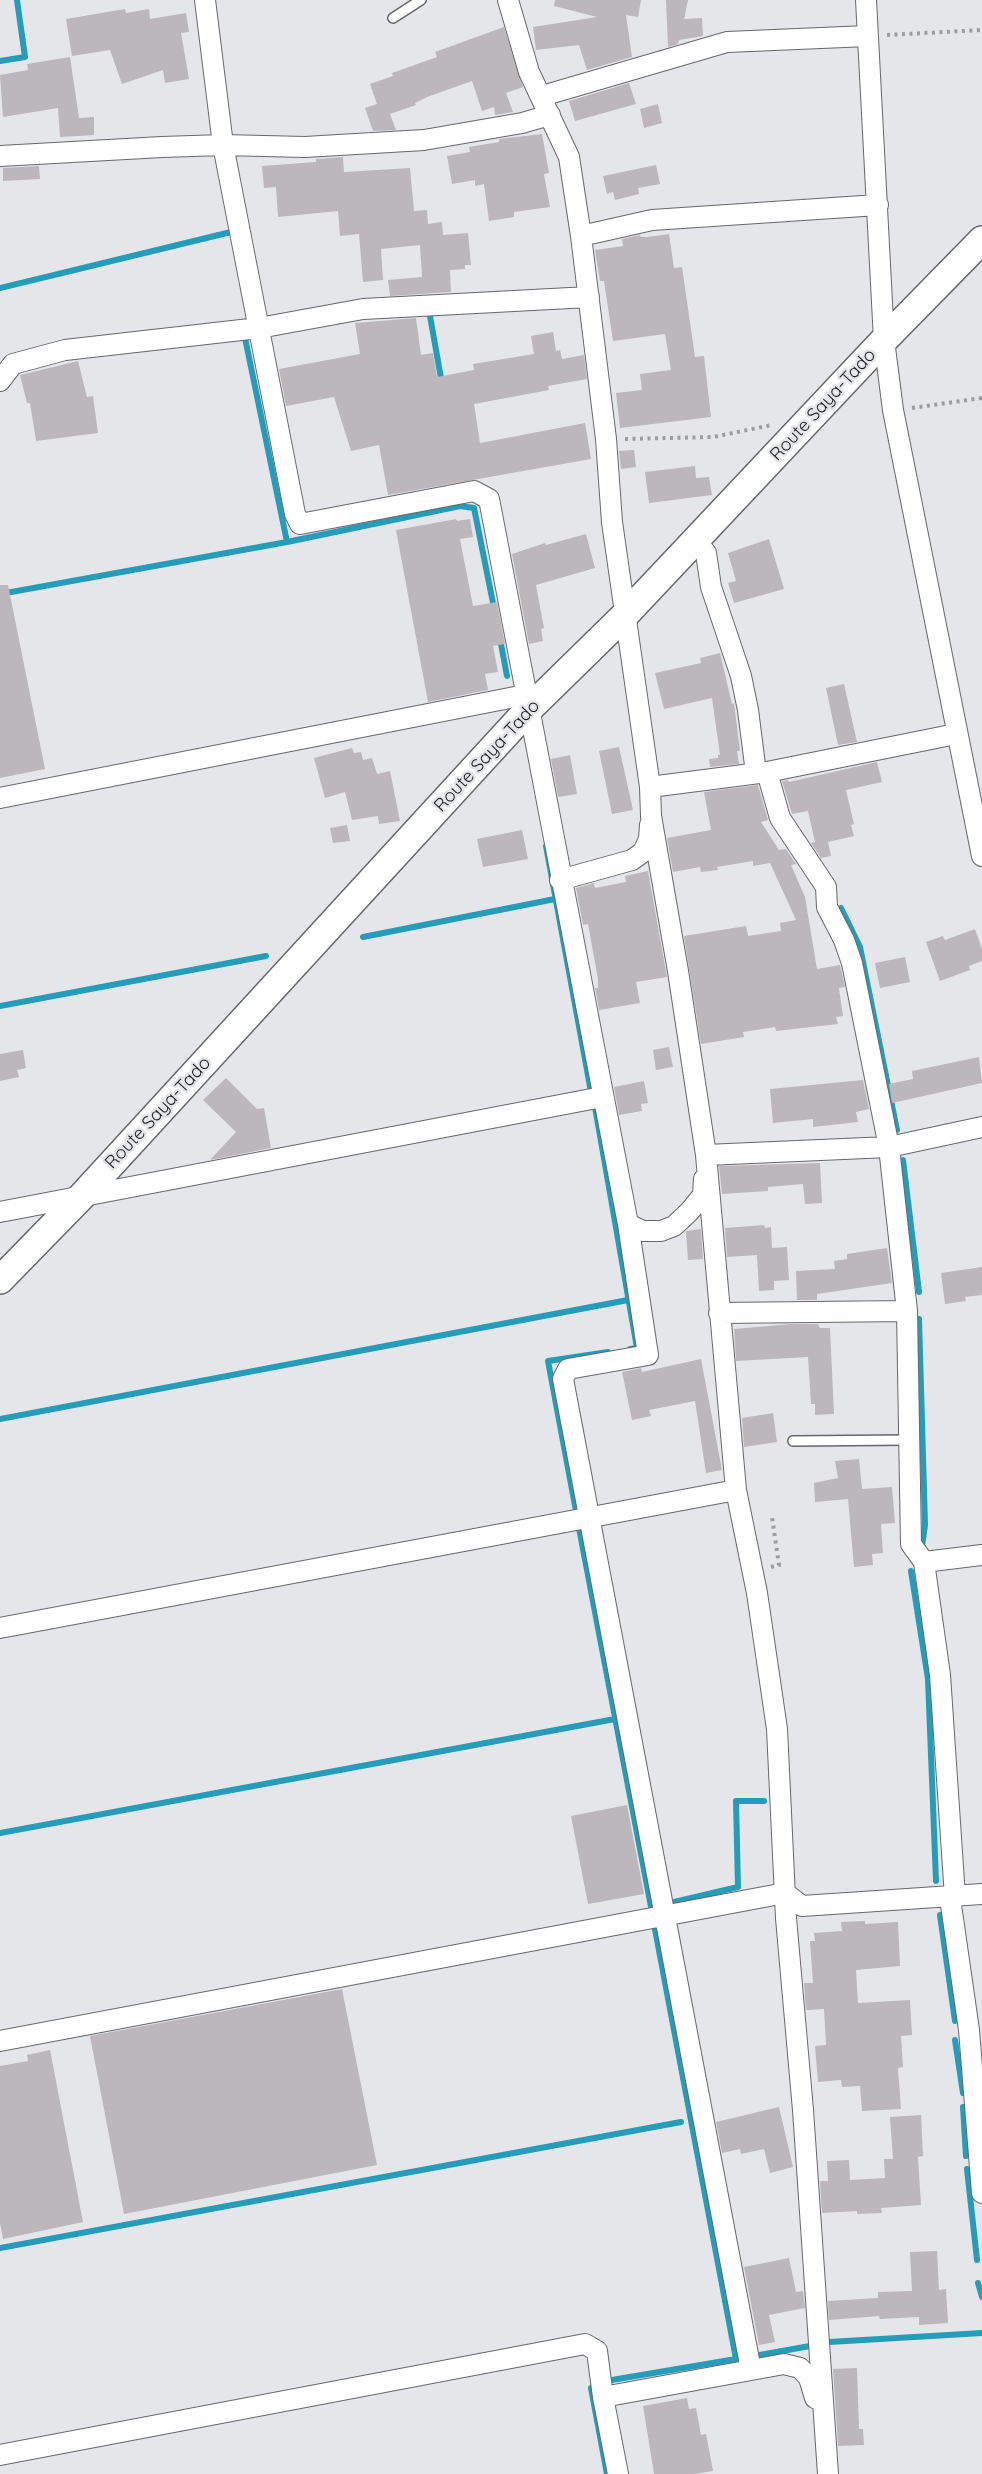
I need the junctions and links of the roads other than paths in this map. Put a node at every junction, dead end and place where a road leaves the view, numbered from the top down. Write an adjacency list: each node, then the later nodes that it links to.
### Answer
1 (205, 0): 9 (street)
2 (422, 0): 5 (lane)
3 (866, 0): 6 (street)
4 (509, 1): 7 (street)
5 (393, 18)
6 (868, 36): 7 (street); 11 (street)
7 (542, 96): 8 (street)
8 (550, 115): 9 (street); 12 (street)
9 (223, 145): 10 (street); 15 (street)
10 (0, 156)
11 (878, 206): 12 (street); 16 (street)
12 (581, 236): 14 (street)
13 (982, 240): 16 (main road, Route Saya-Tado)
14 (589, 297): 15 (street); 19 (street)
15 (259, 328): 17 (street); 20 (street)
16 (884, 340): 18 (main road, Route Saya-Tado); 21 (street)
17 (0, 381)
18 (695, 540): 19 (main road, Route Saya-Tado); 22 (street)
19 (625, 615): 20 (main road, Route Saya-Tado); 23 (street)
20 (527, 703): 24 (street); 27 (street); 32 (main road, Route Saya-Tado)
21 (956, 734): 22 (street); 26 (street)
22 (761, 773): 23 (street); 30 (street)
23 (650, 787): 25 (street)
24 (0, 798)
25 (651, 816): 27 (street); 31 (street)
26 (982, 856)
27 (560, 880): 28 (street)
28 (602, 1097): 32 (street); 34 (street)
29 (982, 1127): 30 (street)
30 (889, 1147): 31 (street); 36 (street)
31 (706, 1155): 34 (street); 37 (street)
32 (82, 1196): 33 (street); 35 (main road, Route Saya-Tado)
33 (0, 1212)
34 (628, 1224): 41 (street)
35 (0, 1280)
36 (907, 1311): 37 (street); 38 (street)
37 (719, 1313): 40 (street)
38 (909, 1440): 39 (lane); 43 (street)
39 (793, 1441)
40 (736, 1490): 41 (street); 45 (street)
41 (588, 1517): 44 (street); 48 (street)
42 (982, 1555): 43 (street)
43 (924, 1562): 47 (street)
44 (0, 1628)
45 (785, 1893): 47 (street); 48 (street); 53 (street)
46 (982, 1894): 47 (street)
47 (953, 1897): 50 (street)
48 (664, 1917): 49 (street); 51 (street)
49 (0, 2041)
50 (982, 2193)
51 (752, 2370): 52 (street); 53 (street)
52 (603, 2397): 54 (street); 55 (street)
53 (824, 2402): 56 (street)
54 (0, 2455)
55 (618, 2474)
56 (828, 2474)

